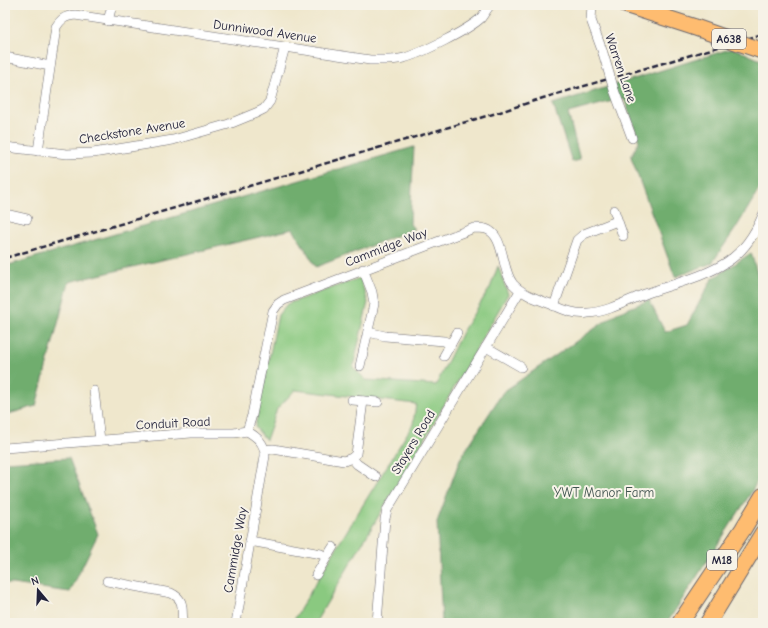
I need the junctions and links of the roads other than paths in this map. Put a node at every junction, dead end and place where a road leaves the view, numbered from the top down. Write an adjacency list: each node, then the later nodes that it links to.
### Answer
1 (112, 5): 5 (street)
2 (490, 5): 6 (street, Dunniwood Avenue)
3 (592, 5): 10 (street, Warren Lane, bridge)
4 (626, 5): 7 (highway, A638, bridge)
5 (108, 20): 6 (street, Dunniwood Avenue); 9 (street, Dunniwood Avenue)
6 (285, 47): 12 (street, Checkstone Avenue)
7 (763, 51)
8 (5, 58): 9 (street)
9 (50, 66): 12 (street, Dunniwood Avenue)
10 (632, 138)
11 (5, 147): 12 (street, Checkstone Avenue)
12 (38, 151)
13 (614, 210): 17 (street)
14 (5, 214): 16 (street)
15 (763, 215): 21 (street, Cammidge Way)
16 (27, 219)
17 (618, 221): 18 (street); 21 (street)
18 (623, 236)
19 (363, 269): 20 (street, Cammidge Way); 22 (street); 33 (street, Cammidge Way)
20 (520, 291): 21 (street, Cammidge Way); 25 (street, Stayers Road)
21 (554, 306)
22 (368, 332): 24 (street); 27 (street)
23 (457, 333): 24 (street)
24 (451, 344): 26 (street)
25 (486, 347): 28 (street); 48 (street, Stayers Road)
26 (444, 356)
27 (360, 366)
28 (521, 367)
29 (94, 391): 34 (street)
30 (352, 400): 31 (street)
31 (363, 401): 32 (street); 37 (street)
32 (378, 402)
33 (247, 431): 34 (street, Conduit Road); 36 (street)
34 (100, 440): 35 (street, Conduit Road)
35 (5, 448)
36 (265, 450): 37 (street); 41 (street, Cammidge Way)
37 (352, 458): 38 (street)
38 (376, 477)
39 (763, 496): 49 (highway, M18)
40 (763, 533): 50 (highway, M18)
41 (250, 541): 43 (street); 47 (street, Cammidge Way)
42 (333, 547): 43 (street)
43 (326, 557): 44 (street)
44 (316, 575)
45 (107, 582): 46 (street)
46 (183, 623)
47 (236, 623)
48 (376, 623)
49 (680, 623)
50 (708, 623)

